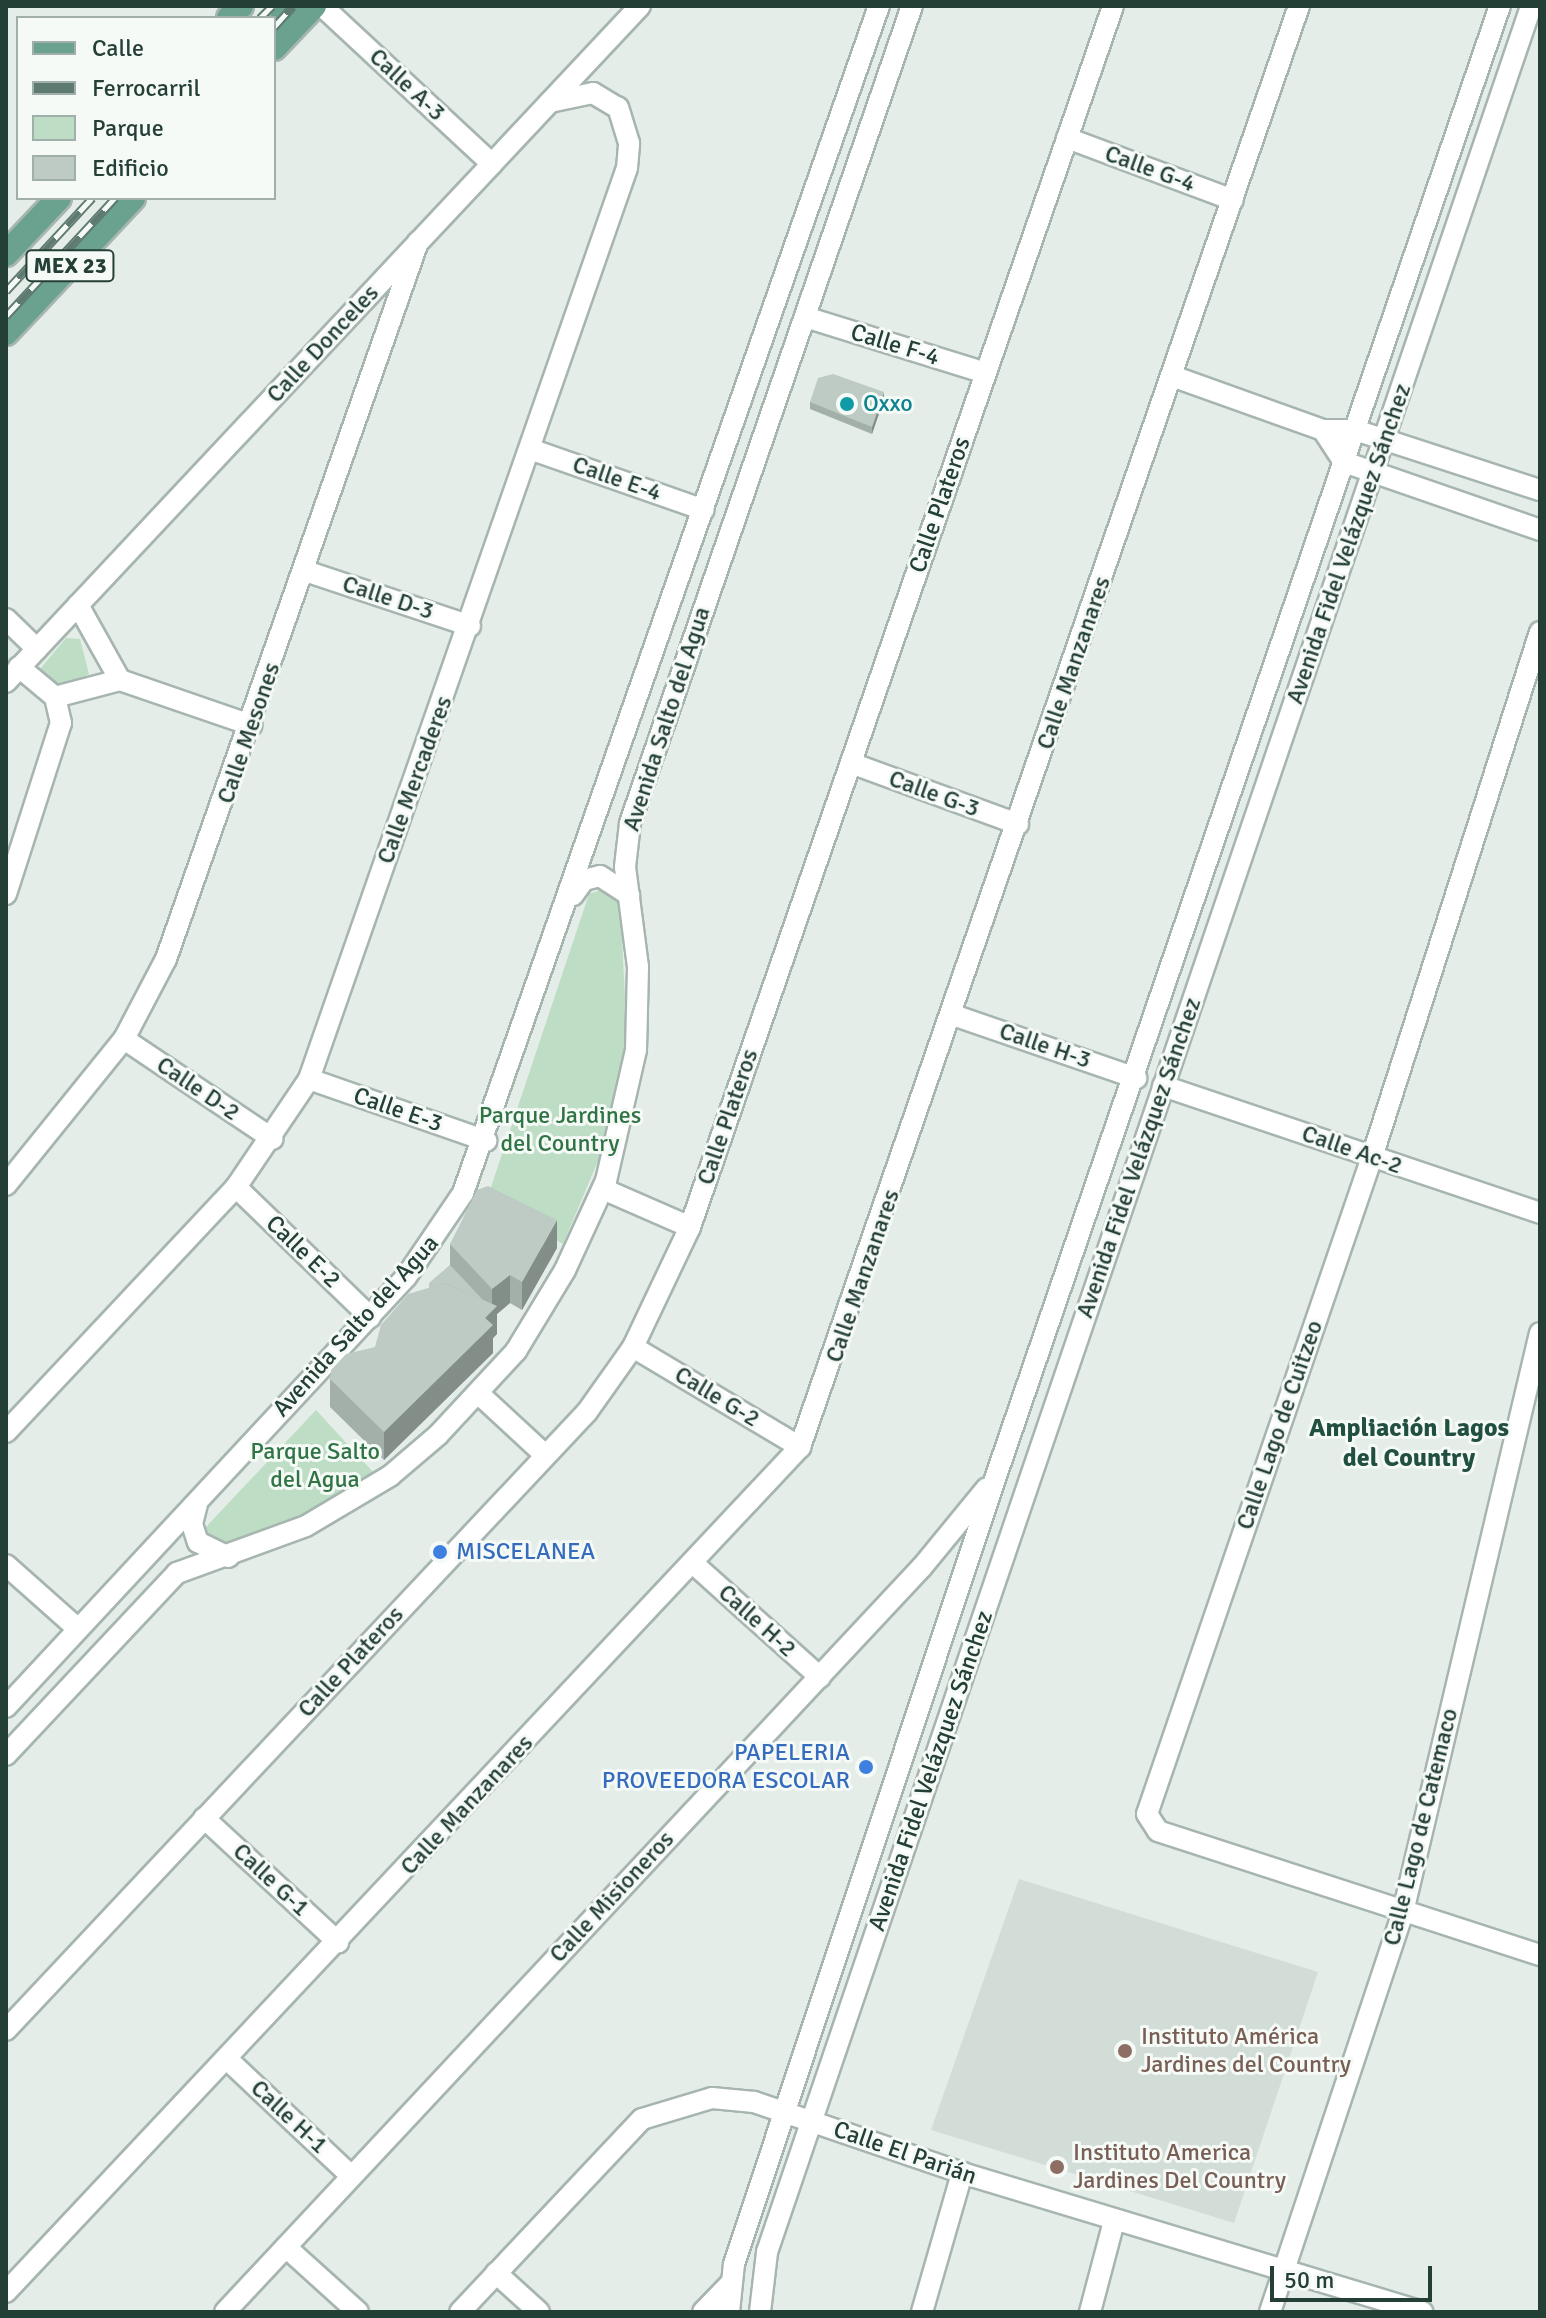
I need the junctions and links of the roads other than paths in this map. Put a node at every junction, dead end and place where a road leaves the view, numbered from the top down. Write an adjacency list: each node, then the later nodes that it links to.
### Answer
1 (286, 6): 11 (main road)
2 (314, 6): 12 (main road)
3 (322, 6): 17 (street, Calle A-3)
4 (640, 6): 15 (street, Calle Donceles)
5 (879, 6): 13 (street, Avenida Salto del Agua)
6 (912, 6): 14 (street, Avenida Salto del Agua)
7 (1113, 6): 16 (street, Calle Plateros)
8 (1299, 6): 21 (street, Calle Manzanares)
9 (1500, 6): 18 (street, Avenida Fidel Velázquez Sánchez)
10 (1531, 6): 22 (street, Avenida Fidel Velázquez Sánchez)
11 (276, 41)
12 (276, 46)
13 (860, 60): 14 (street); 36 (street, Avenida Salto del Agua)
14 (890, 70): 25 (street, Avenida Salto del Agua)
15 (550, 102): 17 (street, Calle Donceles); 32 (street, Calle Mercaderes)
16 (1067, 138): 21 (street, Calle G-4); 27 (street, Calle Plateros)
17 (492, 164): 23 (street, Calle Donceles)
18 (1436, 193): 22 (street); 30 (street, Avenida Fidel Velázquez Sánchez)
19 (57, 200): 24 (main road, MEX 23)
20 (131, 200): 26 (main road, MEX 23)
21 (1233, 200): 28 (street, Calle Manzanares)
22 (1465, 203): 31 (street, Avenida Fidel Velázquez Sánchez)
23 (418, 242): 38 (street, Calle Mesones); 42 (street, Calle Donceles)
24 (6, 254)
25 (805, 317): 27 (street, Calle F-4); 43 (street, Avenida Salto del Agua)
26 (6, 333)
27 (986, 373): 52 (street, Calle Plateros)
28 (1172, 376): 29 (street); 53 (street, Calle Manzanares)
29 (1323, 430): 30 (street); 33 (street)
30 (1355, 430): 31 (street); 33 (street, Avenida Fidel Velázquez Sánchez)
31 (1384, 440): 34 (street, Avenida Fidel Velázquez Sánchez); 35 (street)
32 (530, 449): 36 (street, Calle E-4); 45 (street, Calle Mercaderes)
33 (1344, 462): 34 (street); 39 (street, Avenida Fidel Velázquez Sánchez)
34 (1373, 473): 37 (street); 40 (street, Avenida Fidel Velázquez Sánchez)
35 (1540, 490)
36 (704, 510): 41 (street, Avenida Salto del Agua)
37 (1540, 530)
38 (305, 571): 45 (street, Calle D-3); 51 (street, Calle Mesones)
39 (1303, 585): 40 (street); 59 (street, Avenida Fidel Velázquez Sánchez)
40 (1331, 595): 61 (street, Avenida Fidel Velázquez Sánchez)
41 (674, 597): 43 (street); 56 (street, Avenida Salto del Agua)
42 (78, 605): 47 (street, Calle Donceles); 49 (street)
43 (704, 607): 55 (street, Avenida Salto del Agua)
44 (6, 619): 47 (street)
45 (470, 626): 60 (street, Calle Mercaderes)
46 (1540, 632): 64 (street, Calle Lago de Cuitzeo)
47 (37, 649): 48 (street, Calle Donceles)
48 (13, 674): 50 (street)
49 (120, 680): 50 (street); 51 (street)
50 (55, 697): 54 (street)
51 (251, 725): 58 (street, Calle Mesones)
52 (851, 763): 53 (street, Calle G-3); 71 (street, Calle Plateros)
53 (1018, 824): 57 (street, Calle Manzanares)
54 (6, 894)
55 (629, 895): 56 (street); 67 (street, Avenida Salto del Agua)
56 (569, 902): 63 (street, Avenida Salto del Agua)
57 (953, 1015): 59 (street, Calle H-3); 77 (street, Calle Manzanares)
58 (124, 1039): 62 (street, Calle D-2); 65 (street, Calle Mesones)
59 (1136, 1078): 68 (street, Avenida Fidel Velázquez Sánchez)
60 (309, 1079): 62 (street, Calle Mercaderes); 63 (street, Calle E-3)
61 (1163, 1086): 64 (street, Calle Ac-2); 69 (street, Avenida Fidel Velázquez Sánchez)
62 (273, 1139): 66 (street, Calle Mercaderes)
63 (487, 1141): 72 (street, Avenida Salto del Agua)
64 (1372, 1157): 70 (street, Calle Ac-2); 89 (street, Calle Lago de Cuitzeo)
65 (6, 1185)
66 (236, 1187): 72 (street, Calle E-2); 76 (street, Calle Mercaderes)
67 (603, 1189): 71 (street); 75 (street, Avenida Salto del Agua)
68 (1097, 1191): 69 (street); 79 (street, Avenida Fidel Velázquez Sánchez)
69 (1125, 1201): 95 (street, Avenida Fidel Velázquez Sánchez)
70 (1540, 1213)
71 (690, 1227): 74 (street, Calle Plateros)
72 (370, 1317): 80 (street, Avenida Salto del Agua)
73 (1540, 1333): 89 (street, Calle Lago de Catemaco)
74 (633, 1347): 77 (street, Calle G-2); 78 (street, Calle Plateros)
75 (479, 1394): 78 (street); 81 (street, Avenida Salto del Agua)
76 (6, 1432)
77 (800, 1447): 83 (street, Calle Manzanares)
78 (545, 1455): 88 (street, Calle Plateros)
79 (995, 1479): 85 (street, Calle Misioneros); 94 (street, Avenida Fidel Velázquez Sánchez)
80 (201, 1497): 81 (street); 84 (street, Avenida Salto del Agua)
81 (231, 1557): 87 (street, Avenida Salto del Agua)
82 (6, 1565): 84 (street)
83 (695, 1565): 85 (street, Calle H-2); 90 (street, Calle Manzanares)
84 (78, 1629): 86 (street, Avenida Salto del Agua)
85 (820, 1677): 97 (street, Calle Misioneros)
86 (6, 1707)
87 (6, 1755)
88 (204, 1818): 90 (street, Calle G-1); 92 (street, Calle Plateros)
89 (1403, 1912): 91 (street, Calle Lago de Cuitzeo); 100 (street, Calle Lago de Catemaco)
90 (338, 1942): 93 (street, Calle Manzanares)
91 (1540, 1955)
92 (6, 2030)
93 (227, 2059): 97 (street, Calle H-1); 103 (street, Calle Manzanares)
94 (784, 2112): 95 (street, Calle El Parián); 101 (street, Calle El Parián); 102 (street, Avenida Fidel Velázquez Sánchez)
95 (812, 2120): 96 (street, Calle El Parián); 110 (street, Avenida Fidel Velázquez Sánchez)
96 (962, 2173): 98 (street, Calle El Parián); 111 (street)
97 (350, 2175): 99 (street, Calle Misioneros)
98 (1114, 2221): 100 (street, Calle El Parián); 112 (street)
99 (286, 2247): 104 (street, Calle Misioneros); 105 (street)
100 (1284, 2272): 113 (street, Calle Lago de Catemaco); 114 (street, Calle El Parián)
101 (496, 2273): 106 (street, Calle El Parián); 107 (street)
102 (730, 2284): 108 (street); 109 (street, Avenida Fidel Velázquez Sánchez)
103 (6, 2292)
104 (225, 2312)
105 (358, 2312)
106 (460, 2312)
107 (539, 2312)
108 (703, 2312)
109 (729, 2312)
110 (760, 2312)
111 (922, 2312)
112 (1090, 2312)
113 (1270, 2312)
114 (1422, 2312)

